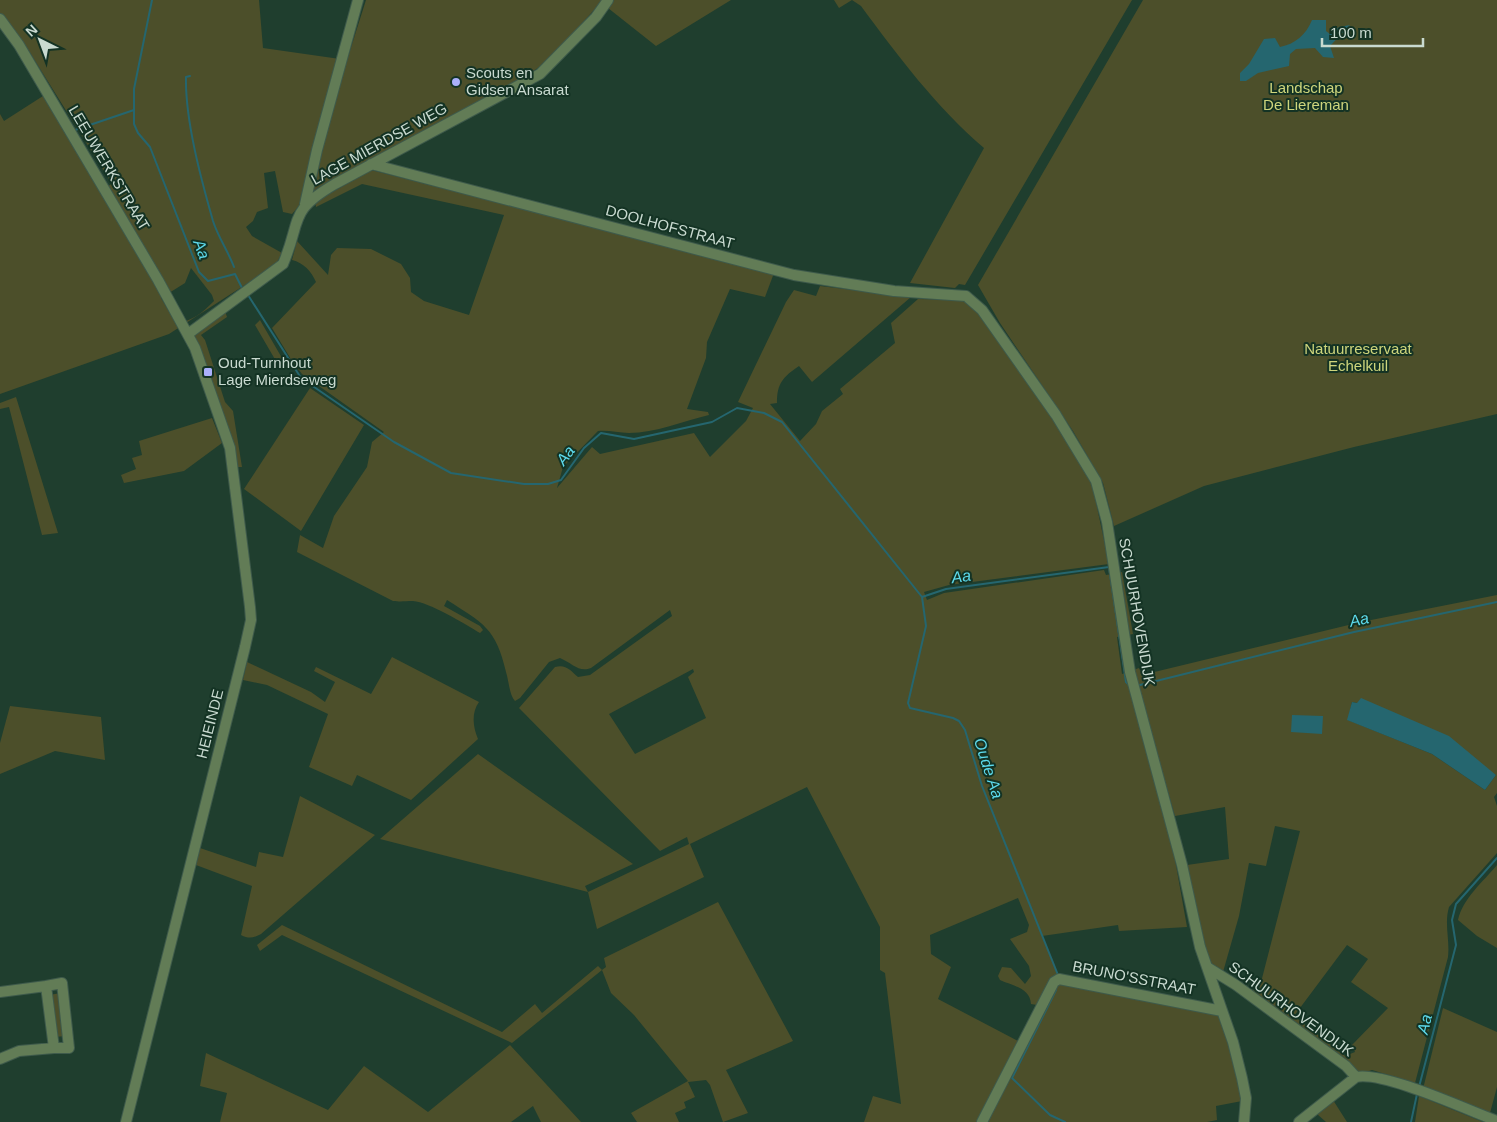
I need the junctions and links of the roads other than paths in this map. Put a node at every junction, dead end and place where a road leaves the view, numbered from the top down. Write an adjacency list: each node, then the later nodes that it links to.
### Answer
1 (358, 0): 5 (street)
2 (608, 0): 4 (street, LAGE MIERDSE WEG)
3 (0, 19): 7 (street, LEEUWERKSTRAAT)
4 (371, 164): 5 (street, LAGE MIERDSE WEG); 6 (street, DOOLHOFSTRAAT)
5 (305, 204): 7 (street, LAGE MIERDSE WEG)
6 (966, 296): 8 (street, SCHUURHOVENDIJK)
7 (188, 334): 16 (street, HEIEINDE)
8 (1207, 967): 11 (street, SCHUURHOVENDIJK); 14 (street, SCHUURHOVENDIJK)
9 (46, 986): 10 (street); 12 (street); 12 (street)
10 (0, 992)
11 (1222, 1011): 17 (street, BRUNO'SSTRAAT); 18 (street)
12 (54, 1048): 13 (street)
13 (0, 1059)
14 (1356, 1077): 15 (street); 19 (street)
15 (1497, 1121)
16 (126, 1122)
17 (982, 1122)
18 (1244, 1122)
19 (1299, 1122)

